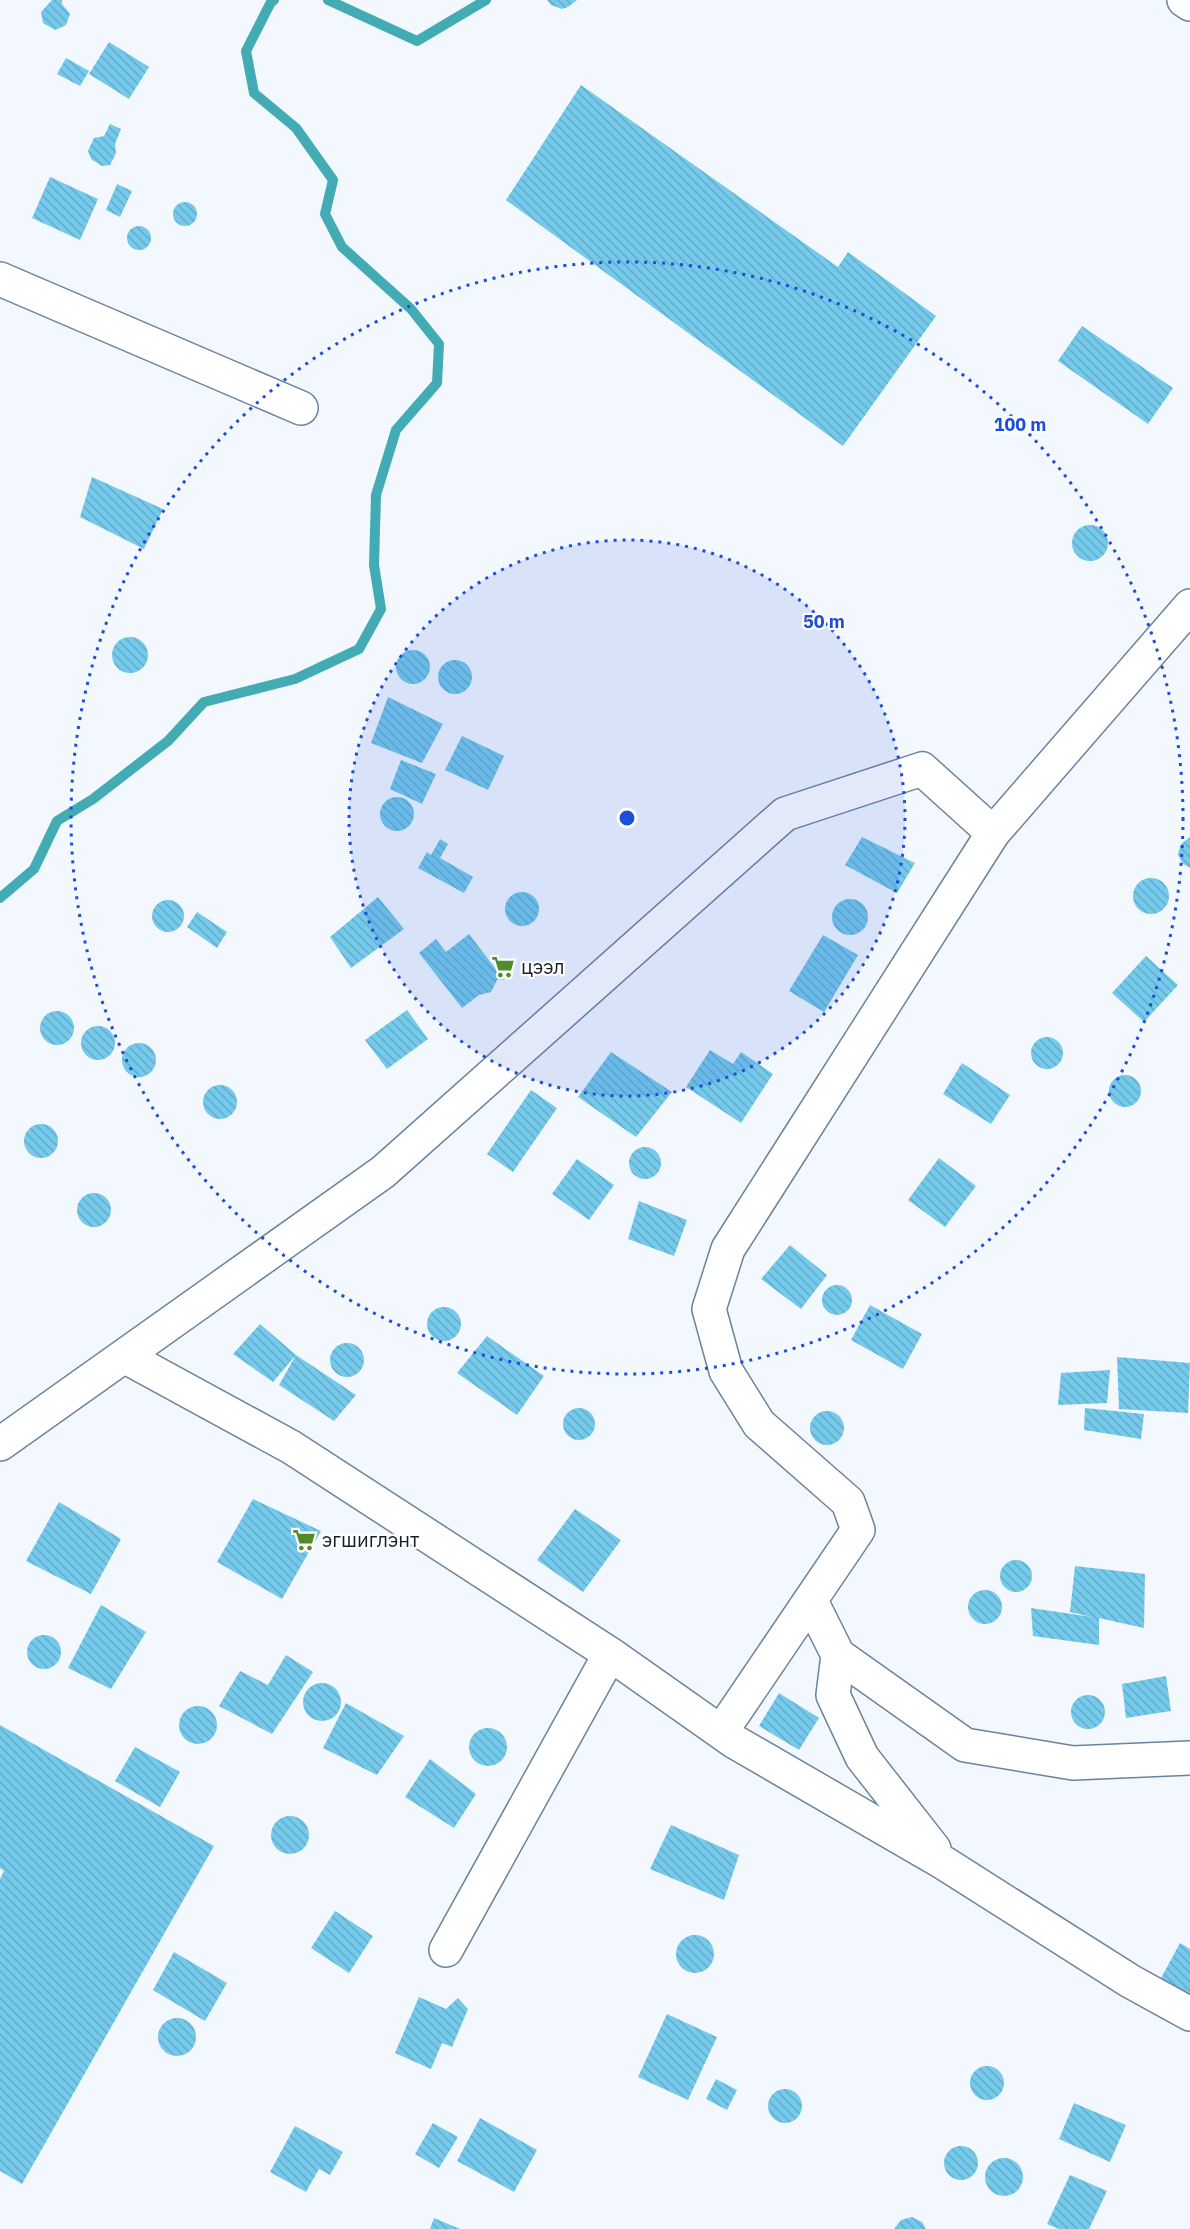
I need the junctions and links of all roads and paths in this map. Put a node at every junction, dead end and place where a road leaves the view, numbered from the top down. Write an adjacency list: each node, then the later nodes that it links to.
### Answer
1 (1184, 0): 2 (street)
2 (1190, 4)
3 (0, 279): 4 (street)
4 (301, 408)
5 (1190, 606): 6 (street)
6 (993, 833): 7 (street); 9 (street)
7 (124, 1356): 8 (street); 10 (street)
8 (0, 1443)
9 (811, 1601): 11 (street); 12 (street)
10 (610, 1654): 12 (street); 15 (street)
11 (838, 1655): 13 (street); 14 (street)
12 (721, 1732): 14 (street)
13 (1190, 1758)
14 (944, 1863): 16 (street)
15 (446, 1950)
16 (1190, 2014)

